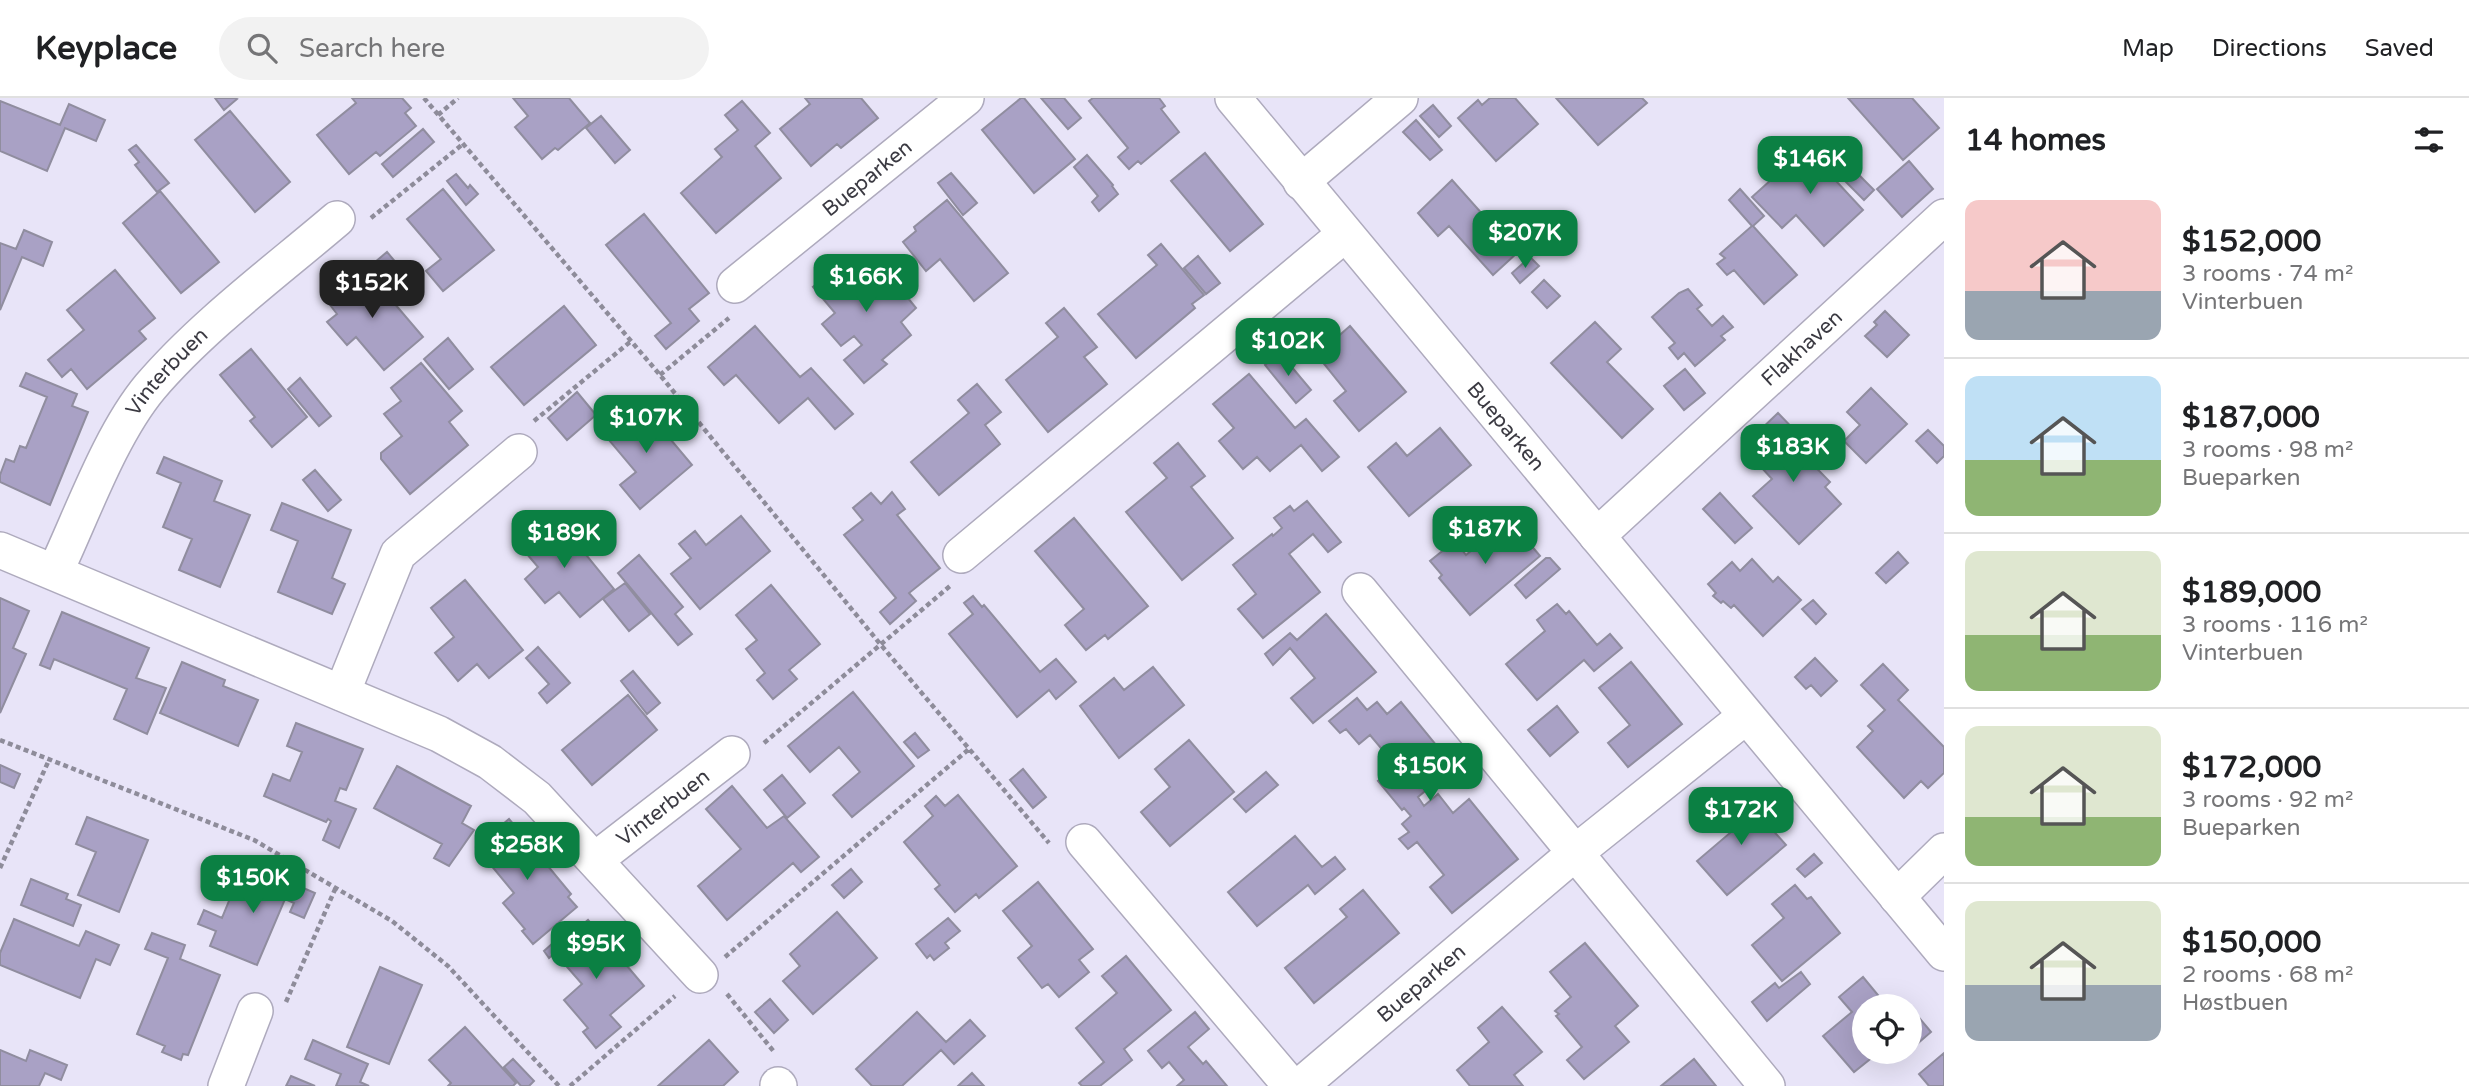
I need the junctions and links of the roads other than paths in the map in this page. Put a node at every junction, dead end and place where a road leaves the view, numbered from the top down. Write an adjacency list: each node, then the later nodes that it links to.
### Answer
1 (966, 98): 8 (street, Bueparken)
2 (1233, 98): 4 (street, Bueparken)
3 (1401, 98): 4 (street)
4 (1301, 182): 7 (street, Bueparken)
5 (1944, 217): 10 (street, Flakhaven)
6 (337, 219): 13 (street, Vinterbuen)
7 (1345, 234): 10 (street, Bueparken); 12 (street)
8 (735, 285)
9 (519, 452): 15 (street)
10 (1597, 536): 16 (street, Bueparken)
11 (0, 550): 13 (street, Vinterbuen)
12 (961, 555)
13 (55, 572): 15 (street, Vinterbuen)
14 (1360, 591): 20 (street)
15 (342, 693): 21 (street, Vinterbuen)
16 (1746, 716): 20 (street, Bueparken); 22 (street, Bueparken)
17 (732, 754): 21 (street, Vinterbuen)
18 (1084, 842): 27 (street)
19 (1944, 851): 22 (street)
20 (1575, 853): 28 (street, Bueparken); 29 (street)
21 (595, 860): 24 (street, Vinterbuen)
22 (1897, 897): 23 (street, Bueparken)
23 (1944, 953)
24 (704, 973)
25 (255, 1011): 26 (street)
26 (226, 1086)
27 (1291, 1086)
28 (1300, 1086)
29 (1767, 1086)

